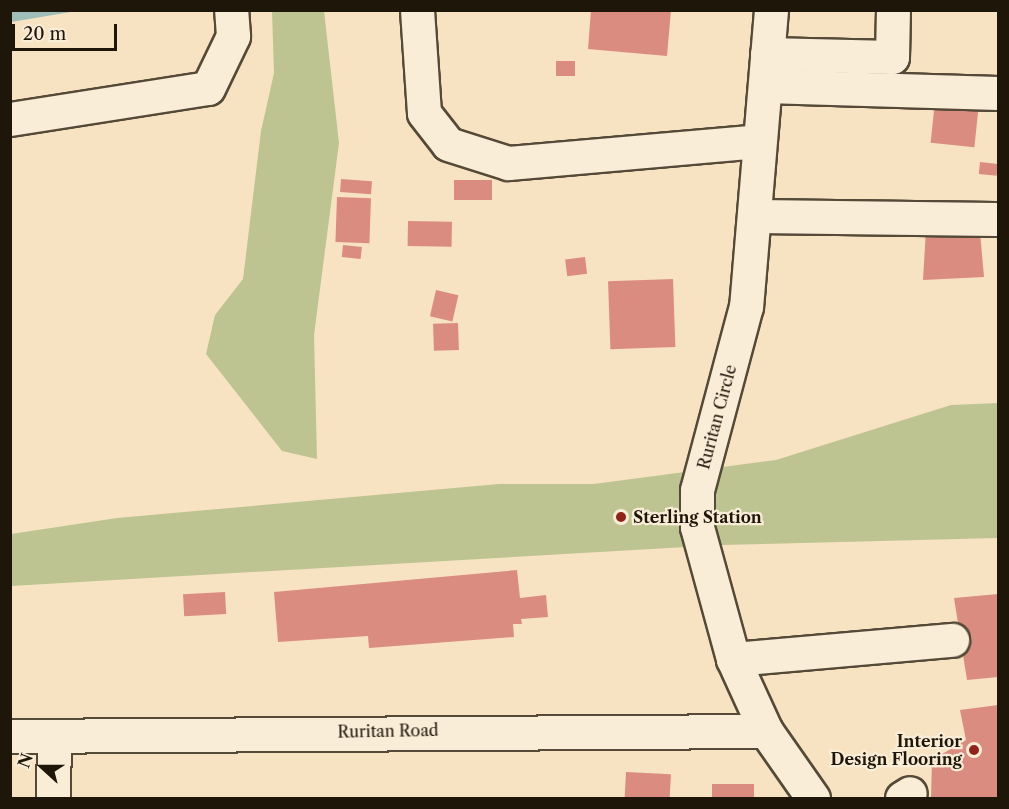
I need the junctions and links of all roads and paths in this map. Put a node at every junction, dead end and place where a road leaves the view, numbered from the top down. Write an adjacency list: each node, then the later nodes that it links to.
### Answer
1 (231, 10): 7 (street)
2 (417, 10): 8 (street)
3 (771, 10): 5 (street, Ruritan Circle)
4 (893, 10): 5 (street)
5 (766, 70): 6 (street); 8 (street, Ruritan Circle)
6 (999, 93)
7 (10, 119)
8 (759, 141): 9 (street, Ruritan Circle)
9 (754, 216): 10 (street); 12 (street, Ruritan Circle)
10 (999, 219)
11 (952, 640): 12 (street)
12 (733, 659): 13 (street, Ruritan Circle)
13 (766, 731): 15 (street, Ruritan Road); 17 (street, Ruritan Circle)
14 (10, 736): 15 (street, Ruritan Road)
15 (54, 737): 16 (street)
16 (53, 798)
17 (813, 798)

